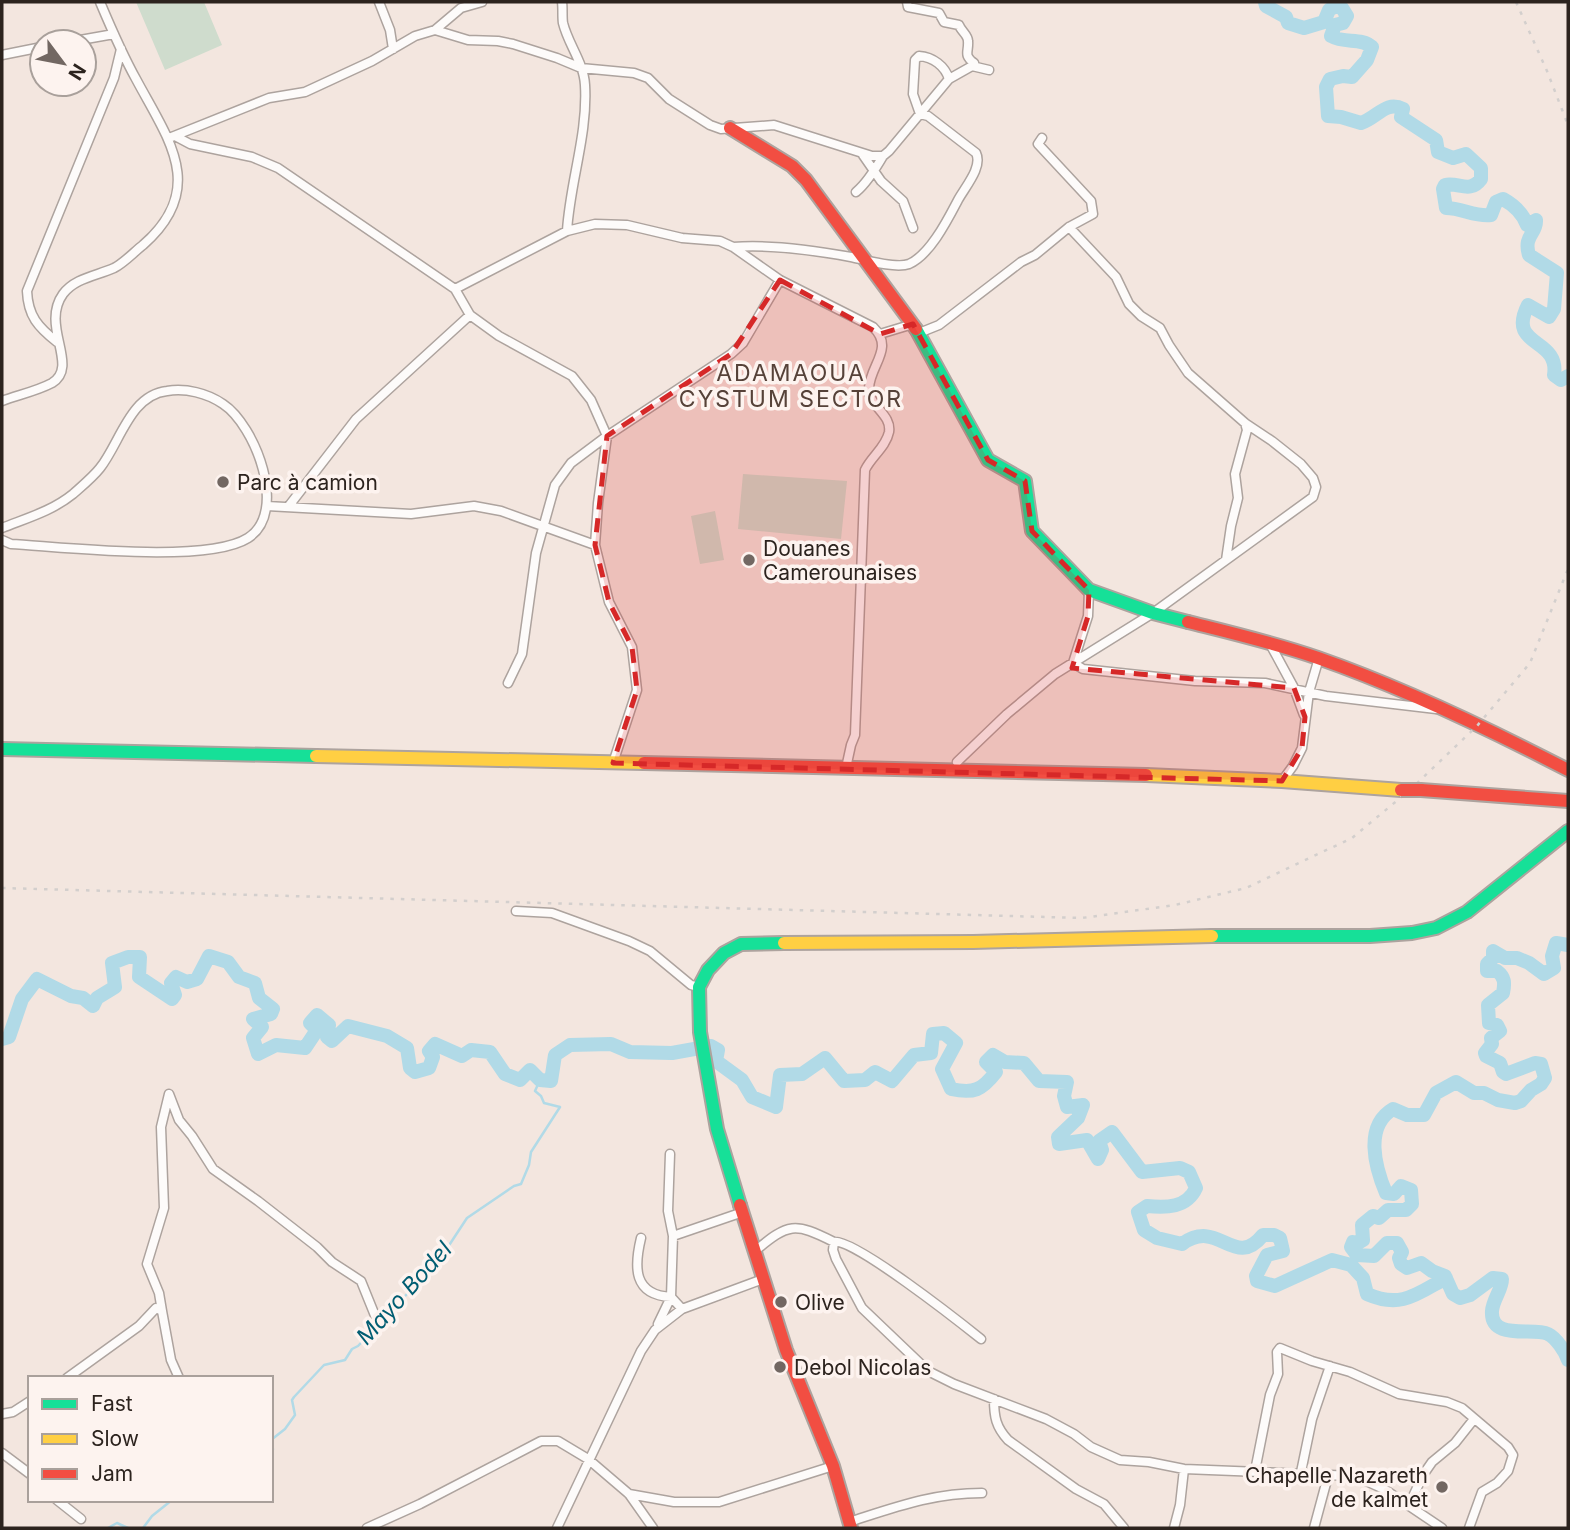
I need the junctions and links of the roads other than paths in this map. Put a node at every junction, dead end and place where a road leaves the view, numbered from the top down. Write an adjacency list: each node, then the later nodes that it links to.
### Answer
1 (100, 2): 7 (street)
2 (379, 2): 11 (street)
3 (482, 2): 6 (street)
4 (562, 2): 14 (street)
5 (906, 2): 13 (street)
6 (435, 30): 11 (street); 14 (street)
7 (114, 34): 8 (street); 10 (street)
8 (98, 37)
9 (28, 49): 12 (street)
10 (121, 49): 19 (street); 35 (street)
11 (393, 49): 19 (street)
12 (2, 54)
13 (972, 66): 15 (street); 16 (street)
14 (582, 68): 18 (street); 27 (street)
15 (989, 70)
16 (949, 79): 17 (street); 17 (street)
17 (920, 114): 22 (street); 29 (street)
18 (730, 128): 21 (street); 29 (street)
19 (172, 137): 31 (street); 35 (street)
20 (1042, 138): 25 (street)
21 (863, 155): 22 (street); 23 (street)
22 (883, 156): 23 (street)
23 (872, 168): 24 (street); 26 (street)
24 (856, 192)
25 (1069, 227): 33 (street); 37 (street)
26 (914, 229)
27 (567, 231): 28 (street); 31 (street)
28 (733, 247): 29 (street); 30 (street)
29 (866, 261): 33 (street)
30 (780, 280): 34 (street); 38 (street)
31 (455, 289): 32 (street)
32 (470, 315): 38 (street); 40 (street)
33 (916, 328): 34 (street); 46 (street)
34 (880, 334): 59 (street)
35 (57, 342): 36 (street)
36 (2, 401)
37 (1245, 424): 45 (street); 45 (street)
38 (607, 436): 41 (street); 44 (street)
39 (267, 506): 40 (street); 42 (street); 43 (street)
40 (288, 508): 41 (street)
41 (543, 525): 44 (street); 51 (street)
42 (2, 528)
43 (2, 540)
44 (596, 545): 58 (street)
45 (1226, 560): 47 (street)
46 (1089, 590): 47 (street); 50 (street)
47 (1153, 613): 48 (street); 50 (street)
48 (1269, 642): 49 (street); 52 (street)
49 (1319, 658): 53 (street); 54 (street)
50 (1073, 663): 52 (street); 57 (street)
51 (508, 683)
52 (1294, 688): 53 (street); 55 (street)
53 (1309, 692): 54 (street); 55 (street)
54 (1450, 711): 60 (street)
55 (1305, 718): 61 (street)
56 (2, 749): 58 (street)
57 (957, 762)
58 (613, 763): 59 (street)
59 (846, 768): 61 (street)
60 (1568, 771)
61 (1282, 780): 62 (street, bridge)
62 (1568, 801)
63 (1568, 831): 65 (street)
64 (516, 911): 65 (street)
65 (699, 987): 67 (street)
66 (670, 1154): 68 (street)
67 (743, 1212): 68 (street); 71 (street)
68 (673, 1236): 73 (street)
69 (641, 1238): 73 (street)
70 (834, 1242): 71 (street); 78 (street); 82 (street)
71 (755, 1251): 72 (street)
72 (763, 1279): 74 (street); 88 (street)
73 (671, 1297): 74 (street); 77 (street)
74 (682, 1310): 77 (street)
75 (162, 1311): 76 (street); 80 (street); 81 (street)
76 (378, 1324)
77 (655, 1330): 87 (street)
78 (981, 1339)
79 (1329, 1366): 85 (street); 90 (street); 92 (street)
80 (70, 1376)
81 (178, 1376)
82 (994, 1399): 89 (street); 103 (street)
83 (28, 1402): 84 (street)
84 (2, 1414)
85 (1474, 1419): 97 (street); 107 (street)
86 (2, 1453): 91 (street)
87 (588, 1459): 95 (street); 100 (street); 101 (street)
88 (833, 1466): 95 (street); 99 (street)
89 (1184, 1469): 90 (street); 104 (street)
90 (1255, 1471): 92 (street)
91 (28, 1472)
92 (1301, 1472): 93 (street)
93 (1328, 1475): 97 (street); 105 (street)
94 (982, 1493): 99 (street)
95 (629, 1494): 102 (street)
96 (60, 1502): 98 (street)
97 (1409, 1505): 106 (street)
98 (81, 1519)
99 (850, 1525)
100 (367, 1528)
101 (557, 1528)
102 (653, 1528)
103 (1124, 1528)
104 (1174, 1528)
105 (1314, 1528)
106 (1442, 1528)
107 (1469, 1528)

